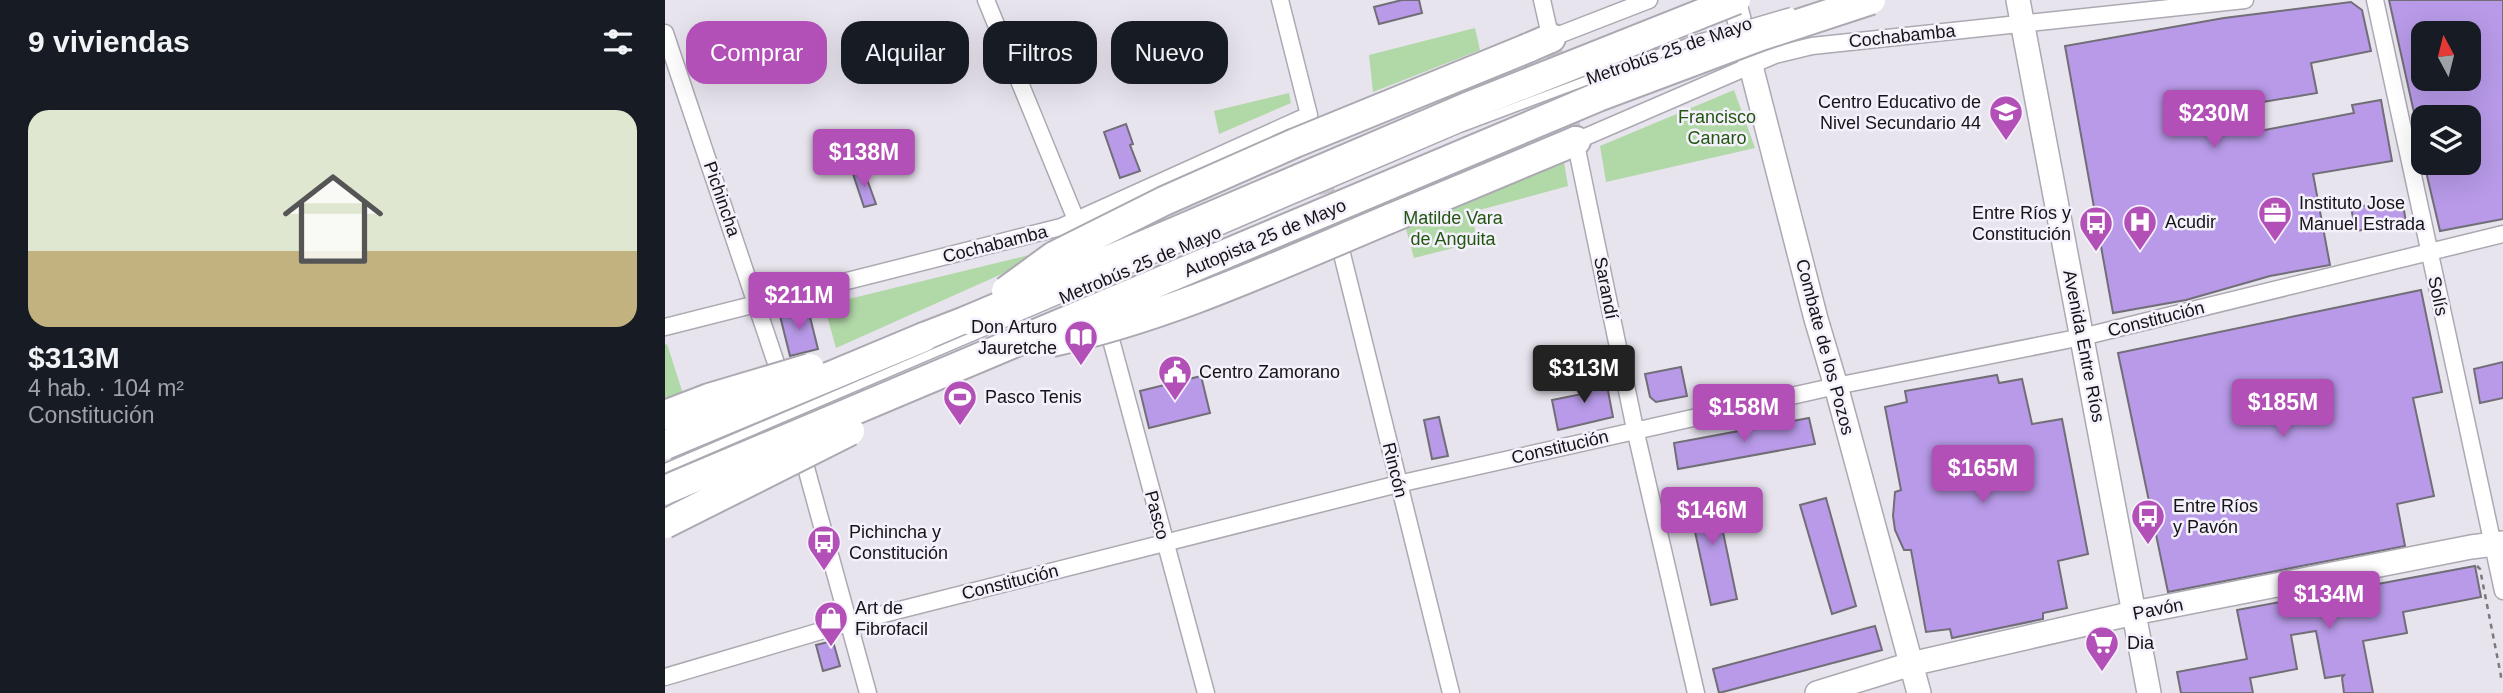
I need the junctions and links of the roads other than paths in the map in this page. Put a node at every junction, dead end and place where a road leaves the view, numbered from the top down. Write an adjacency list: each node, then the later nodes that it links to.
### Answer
1 (986, 0): 19 (street)
2 (1280, 0): 19 (street, Cochabamba)
3 (1542, 0): 14 (street)
4 (1649, 0): 14 (street)
5 (1735, 0): 15 (highway, bridge); 16 (street, Combate de los Pozos)
6 (1841, 0): 10 (lane)
7 (1871, 0): 29 (highway, Autopista 25 de Mayo, bridge)
8 (2245, 0): 12 (street, Cochabamba)
9 (2375, 0): 22 (street, Solís)
10 (1828, 3)
11 (1801, 10): 17 (lane, Metrobús 25 de Mayo, bridge)
12 (2020, 11): 16 (street, Cochabamba); 28 (street, Avenida Entre Ríos)
13 (665, 33): 23 (street, Pichincha)
14 (1544, 44): 24 (highway, bridge)
15 (1616, 46): 17 (lane, Metrobús 25 de Mayo, bridge); 24 (highway, bridge)
16 (1752, 65): 18 (street, Cochabamba); 32 (street, Combate de los Pozos)
17 (1460, 128): 37 (lane, Metrobús 25 de Mayo, bridge)
18 (1574, 135): 29 (highway, bridge); 34 (street, Sarandí)
19 (1079, 226): 23 (street, Cochabamba)
20 (2503, 234): 22 (street, Constitución)
21 (1340, 246): 38 (street, Rincón)
22 (2429, 253): 28 (street, Constitución); 42 (street, Solís)
23 (757, 305): 25 (street, Cochabamba); 30 (street, Pichincha)
24 (968, 320): 27 (highway)
25 (665, 327)
26 (1109, 336): 41 (street, Pasco)
27 (924, 337): 33 (highway, bridge); 35 (highway, bridge)
28 (2081, 337): 32 (street, Constitución); 44 (street, Avenida Entre Ríos)
29 (985, 357): 31 (highway, Autopista 25 de Mayo, bridge)
30 (777, 366)
31 (942, 375): 39 (highway, Autopista 25 de Mayo, bridge); 40 (highway, bridge)
32 (1836, 386): 34 (street, Constitución); 46 (street, Combate de los Pozos)
33 (665, 415)
34 (1635, 429): 38 (street, Constitución); 51 (street, Sarandí)
35 (665, 445)
36 (805, 464): 45 (street)
37 (665, 467)
38 (1398, 484): 41 (street, Constitución); 50 (street, Rincón)
39 (665, 490)
40 (665, 524)
41 (1165, 542): 45 (street, Constitución); 49 (street, Pasco)
42 (2498, 543): 43 (street, Solís); 44 (street, Pavón)
43 (2503, 591)
44 (2134, 613): 46 (street, Pavón); 54 (street, Avenida Entre Ríos)
45 (848, 623): 47 (street, Constitución); 48 (street)
46 (1911, 664): 52 (street, Pavón); 53 (street, Combate de los Pozos)
47 (665, 677)
48 (867, 693)
49 (1206, 693)
50 (1451, 693)
51 (1696, 693)
52 (1817, 693)
53 (1919, 693)
54 (2149, 693)

